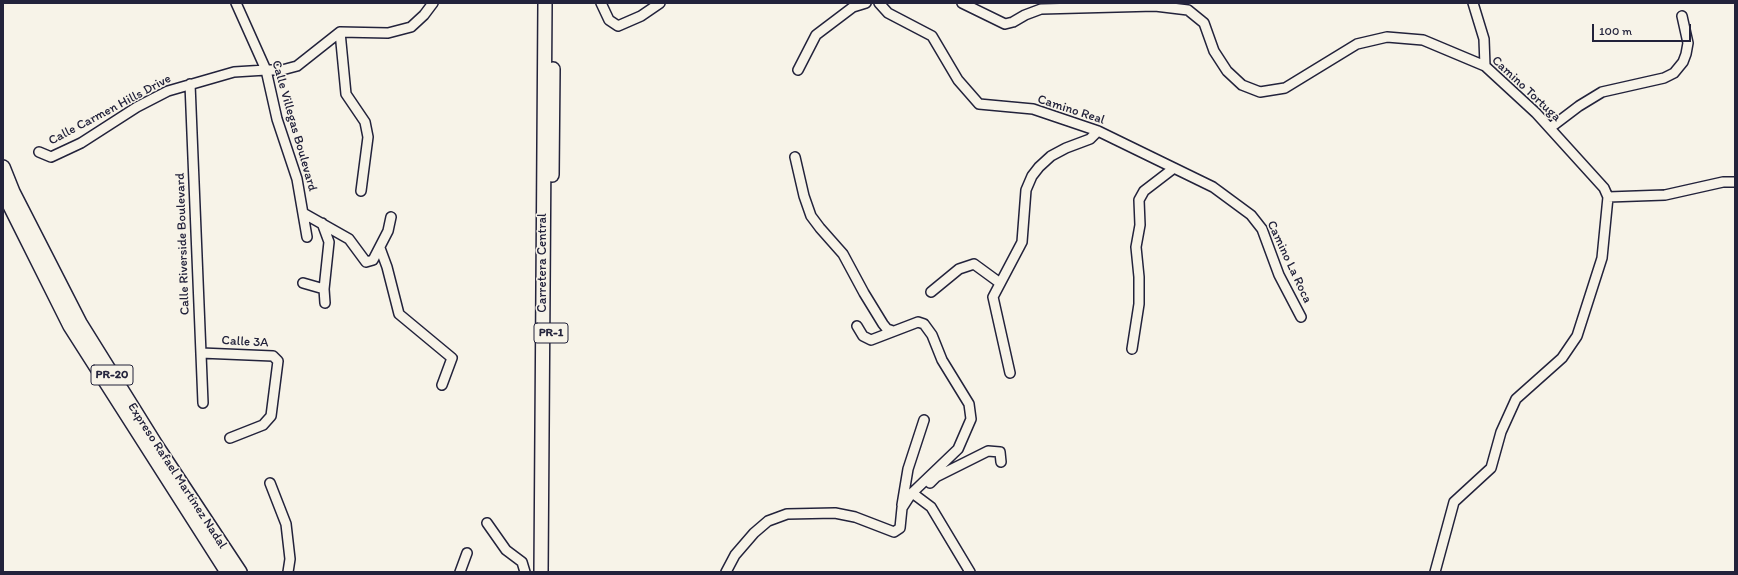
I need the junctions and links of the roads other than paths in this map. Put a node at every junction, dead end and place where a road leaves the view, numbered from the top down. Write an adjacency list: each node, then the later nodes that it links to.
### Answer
1 (236, 3): 14 (street, Calle Villegas Boulevard)
2 (433, 3): 12 (street)
3 (545, 3): 58 (highway, Carretera Central / PR-1)
4 (554, 3): 59 (highway, Carretera Central / PR-1)
5 (601, 3): 6 (street)
6 (660, 3)
7 (866, 3): 15 (street)
8 (879, 3): 18 (street, Camino Real)
9 (962, 3): 13 (street, Camino Tortuga)
10 (1473, 3): 13 (street)
11 (1682, 16): 17 (street)
12 (340, 32): 14 (street, Calle Carmen Hills Drive); 24 (street)
13 (1485, 66): 17 (street, Camino Tortuga)
14 (266, 70): 16 (street, Calle Carmen Hills Drive); 27 (street, Calle Villegas Boulevard)
15 (798, 70)
16 (190, 84): 19 (street, Calle Carmen Hills Drive); 41 (street, Calle Riverside Boulevard)
17 (1550, 128): 26 (street, Camino Tortuga)
18 (1098, 131): 22 (street, Camino Real); 33 (street)
19 (39, 152)
20 (794, 157): 39 (street)
21 (3, 168): 54 (highway, Expreso Rafael Martínez Nadal / PR-20)
22 (1174, 168): 37 (street, Camino La Roca); 40 (street)
23 (1735, 182): 26 (street)
24 (361, 191)
25 (3, 192): 53 (highway, Expreso Rafael Martínez Nadal / PR-20)
26 (1608, 197): 62 (street)
27 (303, 213): 29 (street); 30 (street, Calle Villegas Boulevard)
28 (391, 217): 31 (street)
29 (322, 223): 31 (street); 34 (street)
30 (307, 237)
31 (380, 248): 43 (street)
32 (303, 283): 34 (street)
33 (1000, 283): 35 (street); 42 (street)
34 (324, 289): 36 (street)
35 (930, 292)
36 (325, 303)
37 (1301, 317)
38 (857, 326): 39 (street)
39 (893, 331): 49 (street)
40 (1132, 349)
41 (201, 353): 44 (street, Calle Riverside Boulevard); 46 (street, Calle 3A)
42 (1010, 373)
43 (442, 385)
44 (203, 403)
45 (924, 420): 50 (street)
46 (230, 438)
47 (1001, 462): 49 (street)
48 (270, 483): 55 (street)
49 (913, 495): 50 (street); 61 (street)
50 (902, 508): 60 (street)
51 (487, 523): 57 (street)
52 (467, 554): 56 (street)
53 (227, 572)
54 (240, 572)
55 (288, 572)
56 (460, 572)
57 (525, 572)
58 (541, 572)
59 (549, 572)
60 (726, 572)
61 (970, 572)
62 (1435, 572)

